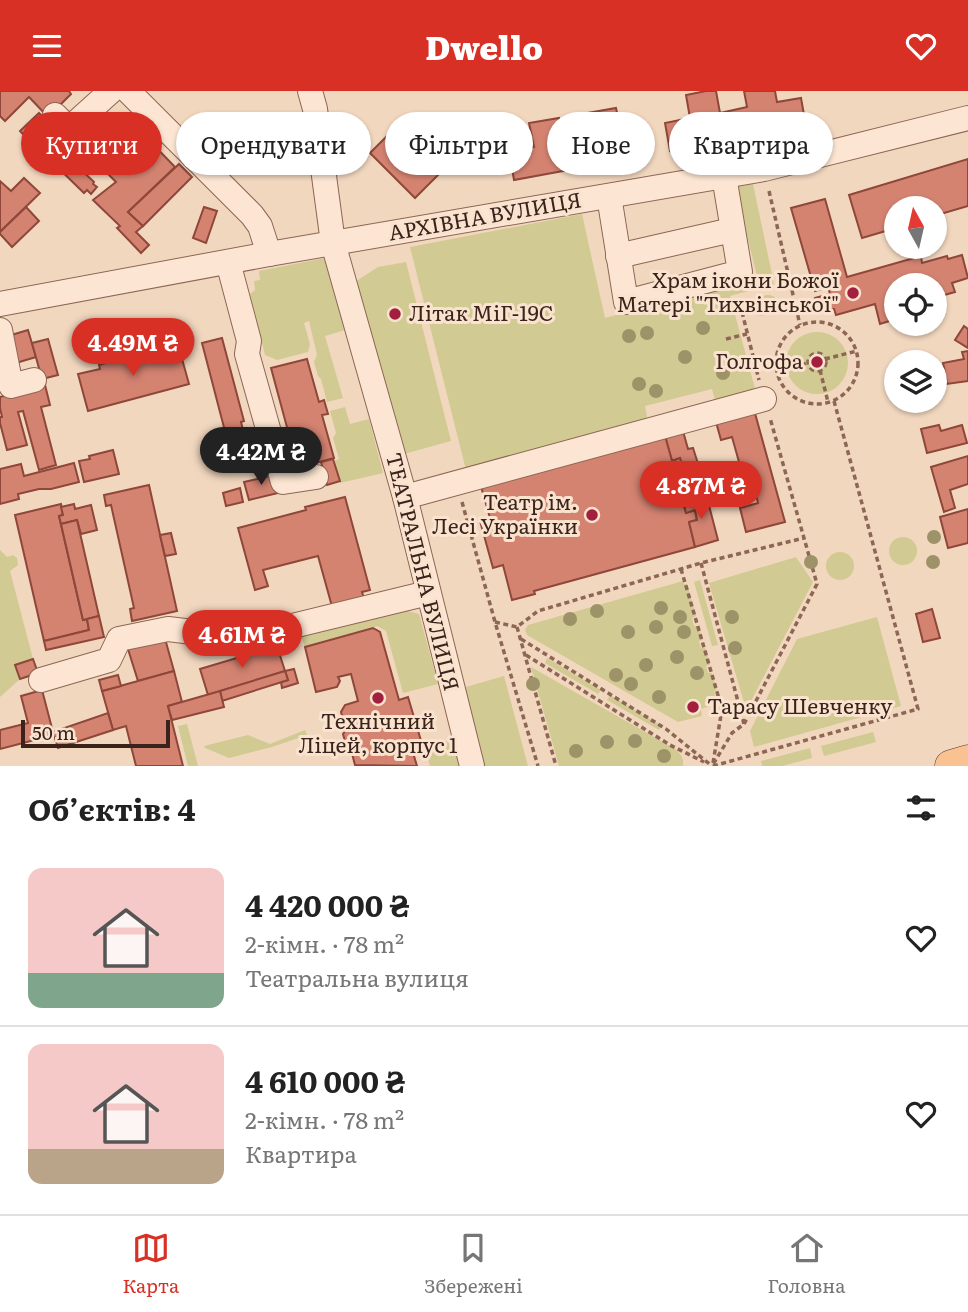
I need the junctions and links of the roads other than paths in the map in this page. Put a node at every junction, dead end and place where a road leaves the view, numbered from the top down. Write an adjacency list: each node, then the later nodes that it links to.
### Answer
1 (111, 91): 4 (street)
2 (128, 91): 10 (street)
3 (310, 91): 9 (street, ТЕАТРАЛЬНА ВУЛИЦЯ)
4 (88, 112)
5 (968, 118): 6 (street, АРХІВНА ВУЛИЦЯ)
6 (723, 176): 7 (street, АРХІВНА ВУЛИЦЯ); 8 (street)
7 (609, 196): 9 (street, АРХІВНА ВУЛИЦЯ); 11 (street)
8 (732, 230): 11 (street); 11 (street)
9 (333, 243): 10 (street, АРХІВНА ВУЛИЦЯ); 18 (street, ТЕАТРАЛЬНА ВУЛИЦЯ)
10 (269, 254): 12 (street, АРХІВНА ВУЛИЦЯ)
11 (618, 256)
12 (228, 262): 13 (street, АРХІВНА ВУЛИЦЯ); 17 (street)
13 (1, 303)
14 (0, 330): 15 (street)
15 (34, 380)
16 (765, 399): 18 (street)
17 (316, 477)
18 (405, 497): 19 (street, ТЕАТРАЛЬНА ВУЛИЦЯ)
19 (428, 593): 20 (street); 22 (street, ТЕАТРАЛЬНА ВУЛИЦЯ)
20 (41, 680)
21 (968, 761): 23 (main road)
22 (472, 766)
23 (951, 766)

